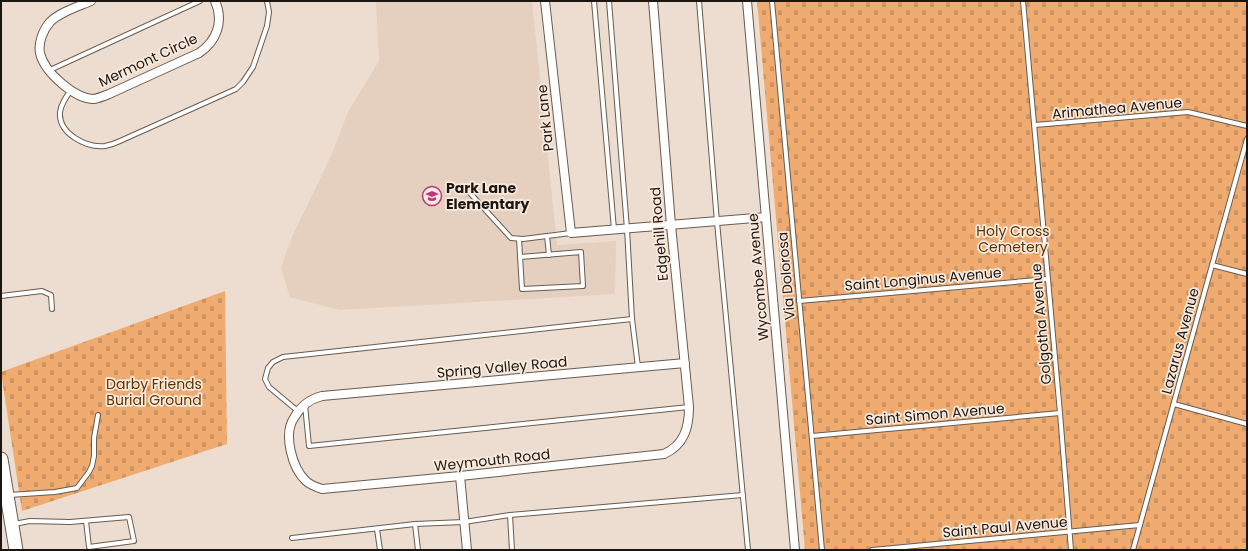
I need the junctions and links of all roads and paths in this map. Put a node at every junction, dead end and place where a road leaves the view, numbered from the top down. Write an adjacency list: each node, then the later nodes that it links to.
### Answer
1 (90, 1): 13 (street, Mermont Circle)
2 (200, 1): 13 (lane)
3 (215, 1): 14 (street, Mermont Circle)
4 (267, 1): 14 (lane)
5 (545, 1): 24 (street, Park Lane)
6 (594, 1): 23 (lane)
7 (609, 1): 22 (lane)
8 (653, 1): 21 (street, Edgehill Road)
9 (699, 1): 20 (lane)
10 (748, 1): 19 (street, Wycombe Avenue)
11 (772, 1): 33 (lane, Via Dolorosa)
12 (1023, 1): 15 (lane, Golgotha Avenue)
13 (49, 70): 14 (street, Mermont Circle)
14 (71, 90)
15 (1034, 126): 16 (lane, Arimathea Avenue); 31 (lane, Golgotha Avenue)
16 (1247, 126)
17 (1247, 139): 29 (lane, Lazarus Avenue)
18 (469, 192): 26 (lane)
19 (766, 217): 20 (street); 66 (street, Wycombe Avenue)
20 (717, 222): 21 (street); 50 (lane)
21 (671, 225): 22 (street); 36 (street, Edgehill Road)
22 (627, 229): 23 (street); 35 (lane)
23 (614, 230): 24 (street)
24 (571, 233): 25 (lane)
25 (547, 236): 26 (lane); 27 (lane)
26 (519, 239): 28 (lane)
27 (549, 255): 28 (lane); 28 (lane)
28 (520, 257)
29 (1212, 265): 30 (lane); 39 (lane, Lazarus Avenue)
30 (1247, 274)
31 (1048, 279): 33 (lane, Saint Longinus Avenue); 42 (lane, Golgotha Avenue)
32 (1, 296): 34 (lane)
33 (799, 301): 45 (lane, Via Dolorosa)
34 (52, 309)
35 (632, 319): 37 (lane); 41 (lane)
36 (685, 363): 37 (street, Spring Valley Road); 40 (street, Edgehill Road)
37 (638, 367): 38 (street, Spring Valley Road)
38 (305, 404): 40 (lane); 41 (street)
39 (1174, 404): 44 (lane); 56 (lane, Lazarus Avenue)
40 (690, 407): 46 (street, Edgehill Road)
41 (298, 412): 48 (street, Weymouth Road)
42 (1060, 413): 45 (lane, Saint Simon Avenue); 58 (lane, Golgotha Avenue)
43 (98, 415): 49 (lane)
44 (1247, 424)
45 (812, 436): 67 (lane, Via Dolorosa)
46 (664, 454): 48 (street, Weymouth Road)
47 (1, 459): 49 (main road)
48 (460, 476): 53 (street)
49 (6, 495): 54 (main road)
50 (742, 495): 51 (lane); 65 (lane)
51 (510, 515): 53 (lane); 64 (lane)
52 (86, 521): 52 (lane); 54 (lane)
53 (464, 522): 55 (lane); 63 (street)
54 (11, 524): 60 (main road)
55 (415, 524): 57 (lane); 62 (lane)
56 (1140, 525): 58 (lane, Saint Paul Avenue); 70 (lane, Lazarus Avenue)
57 (377, 529): 59 (lane); 61 (lane)
58 (1070, 532): 68 (lane, Saint Paul Avenue); 69 (lane, Golgotha Avenue)
59 (292, 538)
60 (16, 550)
61 (380, 550)
62 (418, 550)
63 (467, 550)
64 (512, 550)
65 (748, 550)
66 (795, 550)
67 (822, 550)
68 (872, 550)
69 (1071, 550)
70 (1134, 550)

